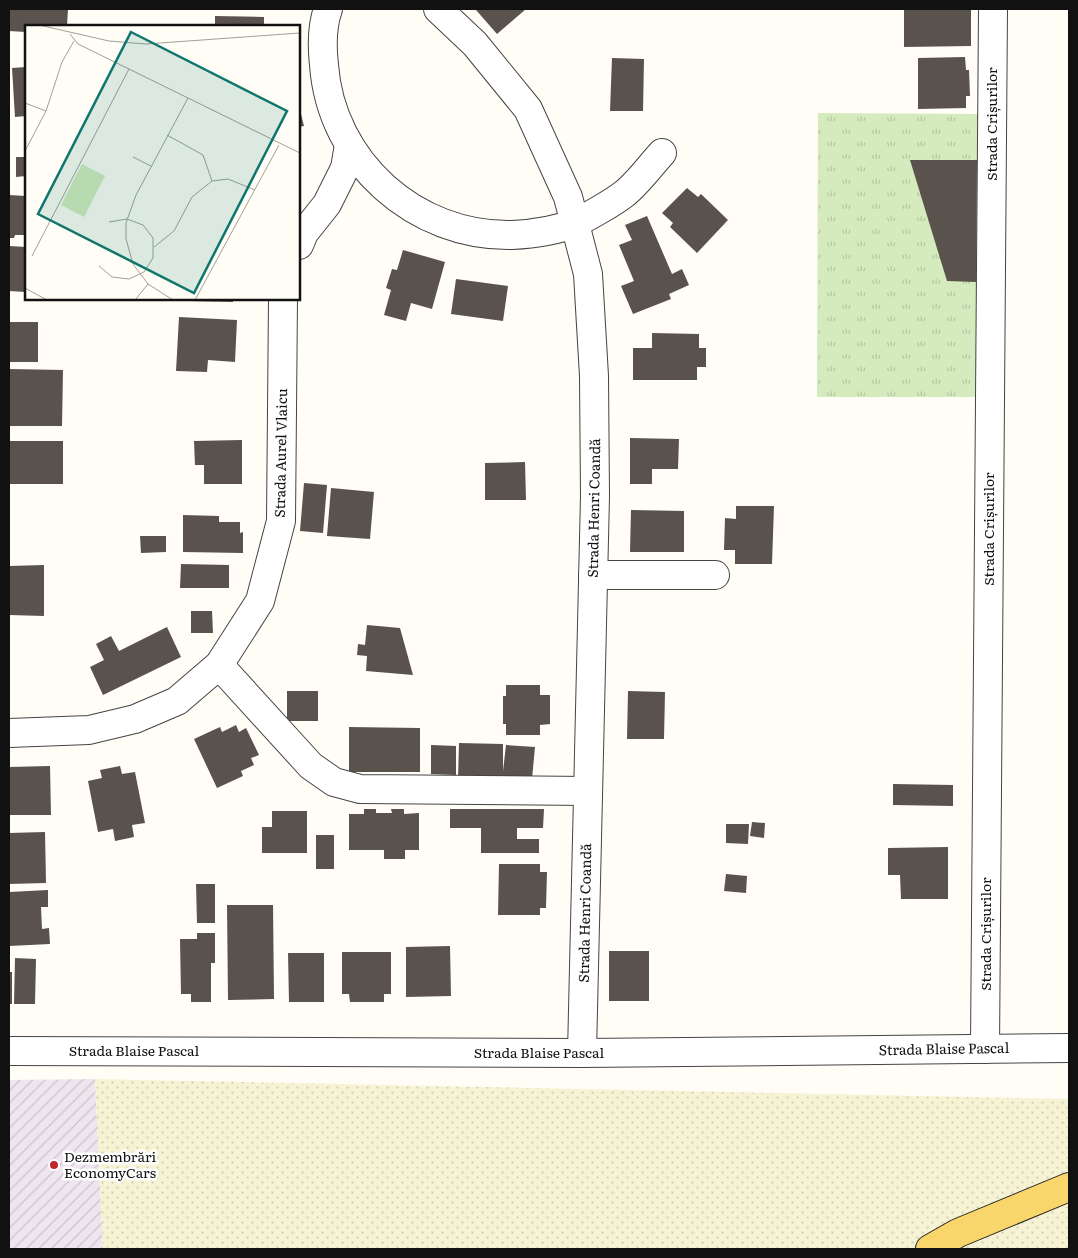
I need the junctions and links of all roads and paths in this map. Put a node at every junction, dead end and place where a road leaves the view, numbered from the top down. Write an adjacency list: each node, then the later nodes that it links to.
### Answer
1 (328, 9): 4 (street)
2 (438, 9): 6 (street, Strada Henri Coandă)
3 (993, 9): 15 (street, Strada Crișurilor)
4 (348, 145): 6 (street); 7 (street)
5 (662, 153): 6 (street)
6 (575, 222): 9 (street, Strada Henri Coandă)
7 (300, 243)
8 (283, 300): 11 (street, Strada Aurel Vlaicu)
9 (593, 575): 10 (street); 13 (street, Strada Henri Coandă)
10 (714, 575)
11 (218, 665): 12 (street, Strada Aurel Vlaicu); 13 (street)
12 (9, 733)
13 (588, 791): 17 (street, Strada Henri Coandă)
14 (1069, 1048): 15 (street, Strada Blaise Pascal)
15 (985, 1049): 17 (street, Strada Blaise Pascal)
16 (9, 1051): 17 (street, Strada Blaise Pascal)
17 (582, 1053)
18 (1069, 1187): 20 (main road)
19 (1069, 1204): 21 (main road)
20 (930, 1249)
21 (963, 1249)

